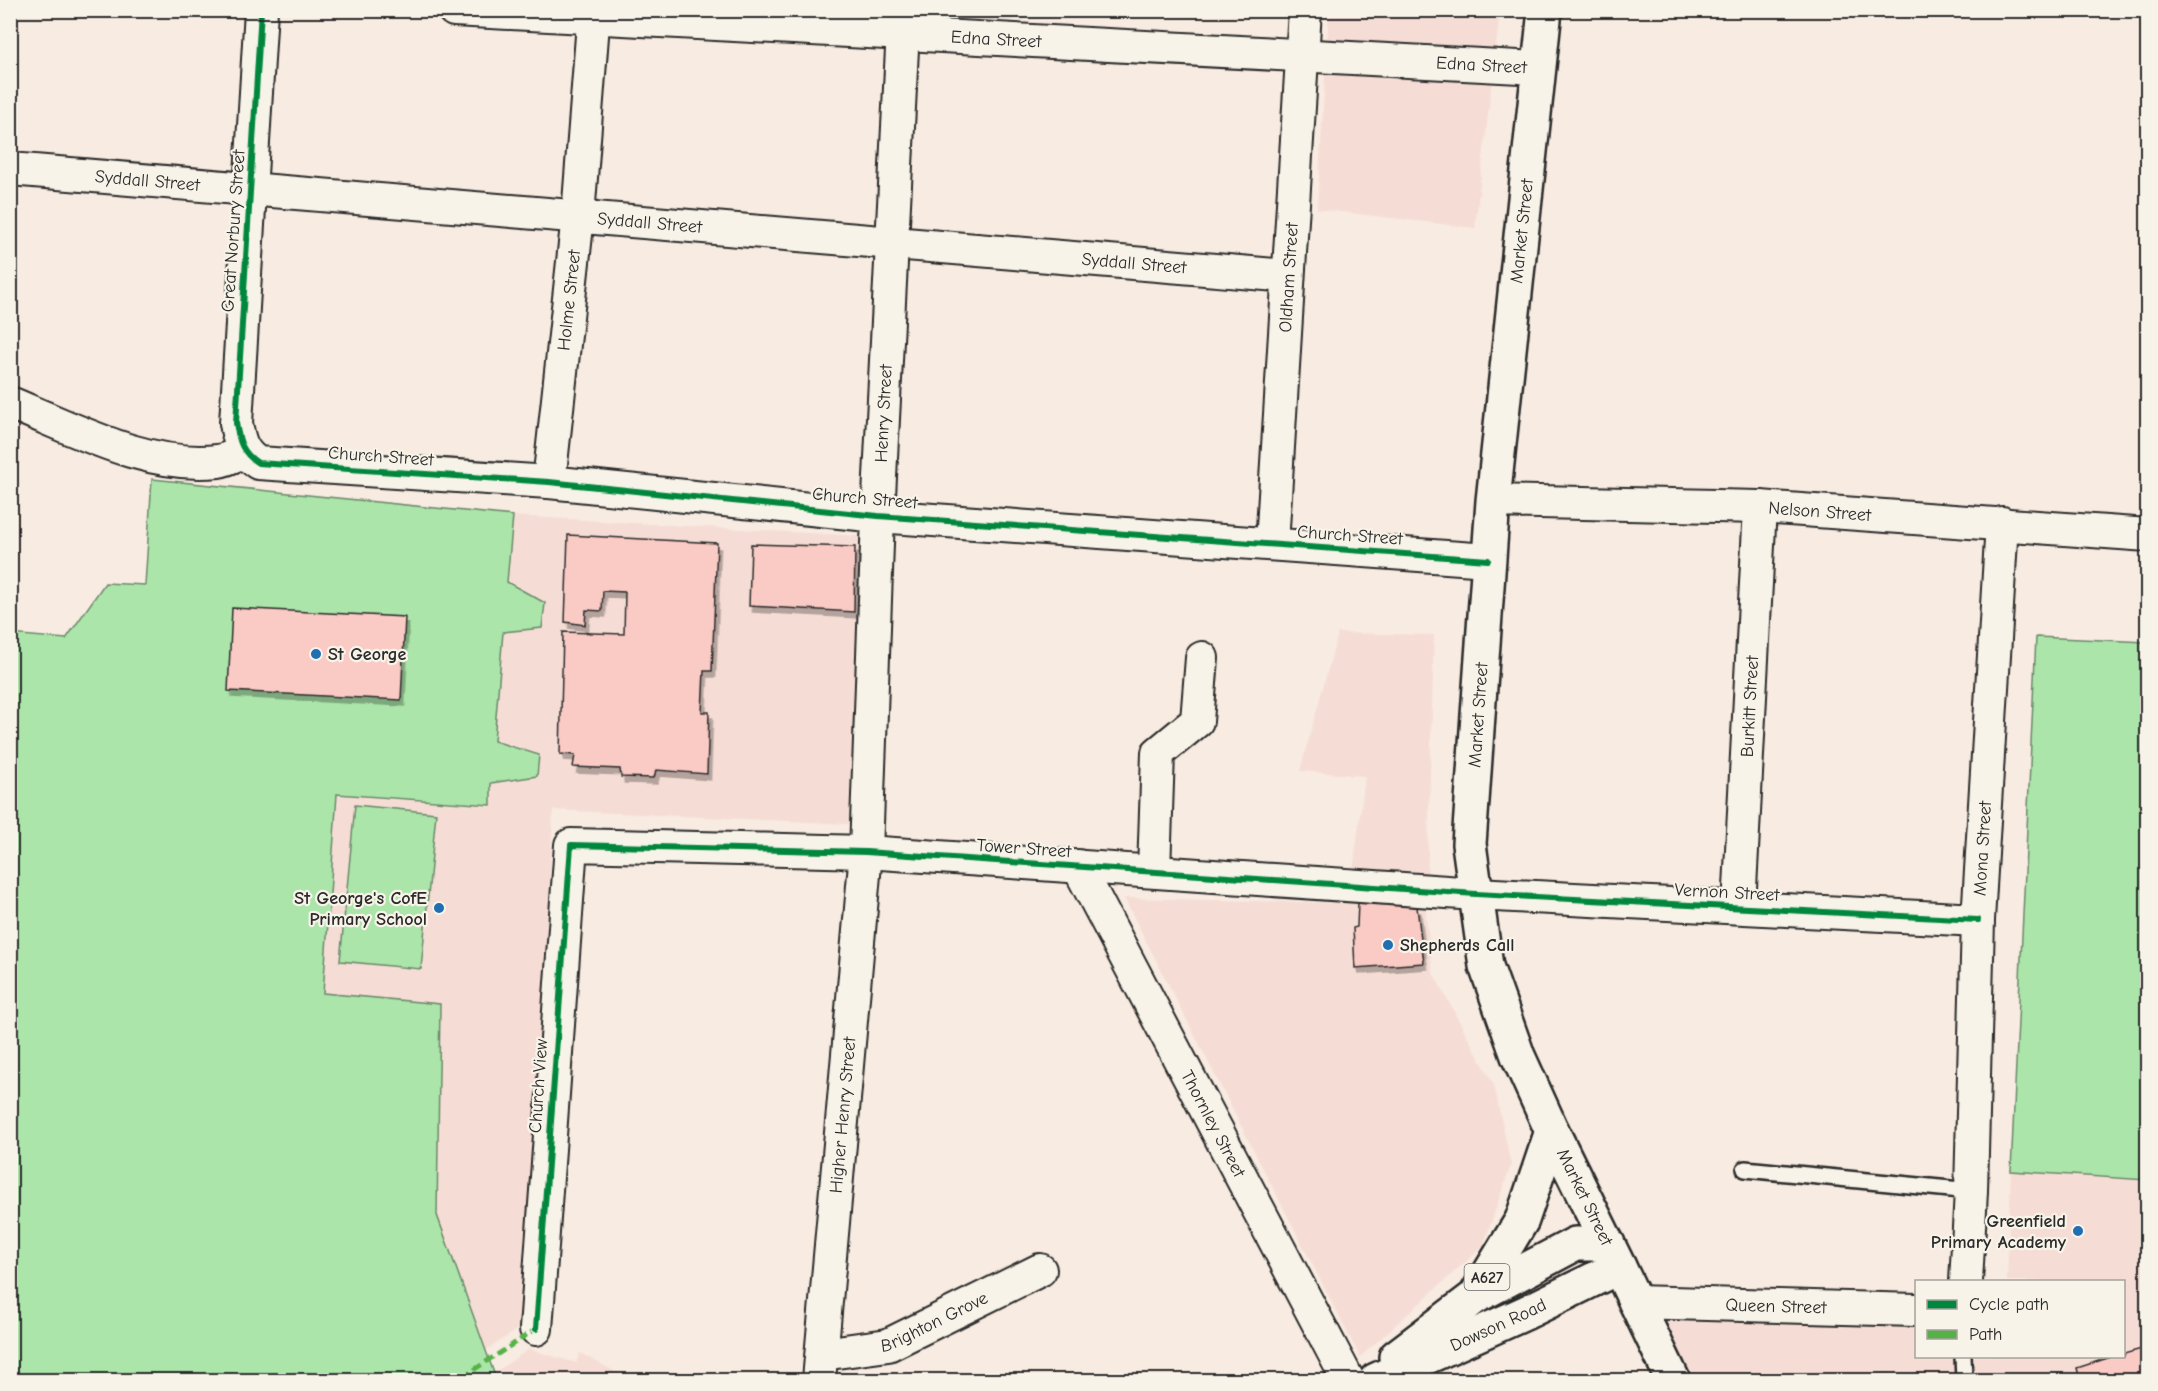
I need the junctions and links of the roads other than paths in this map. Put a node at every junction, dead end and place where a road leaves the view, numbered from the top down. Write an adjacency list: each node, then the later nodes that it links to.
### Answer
1 (261, 10): 10 (street, Great Norbury Street)
2 (454, 10): 5 (street, Edna Street)
3 (1305, 10): 7 (street, Oldham Street)
4 (1545, 10): 8 (main road, Market Street)
5 (594, 14): 6 (street, Edna Street); 11 (street, Holme Street)
6 (903, 22): 7 (street, Edna Street); 12 (street, Henry Street)
7 (1302, 55): 8 (street, Edna Street); 13 (street, Oldham Street)
8 (1539, 68): 17 (main road, Market Street)
9 (10, 169): 10 (street, Syddall Street)
10 (251, 189): 11 (street, Syddall Street); 15 (street, Great Norbury Street)
11 (578, 216): 12 (street, Syddall Street); 16 (street, Holme Street)
12 (892, 243): 13 (street, Syddall Street); 19 (street, Henry Street)
13 (1288, 276): 22 (street, Oldham Street)
14 (10, 403): 15 (street)
15 (244, 451): 16 (street, Church Street)
16 (549, 482): 19 (street, Church Street)
17 (1493, 501): 18 (street, Nelson Street); 23 (main road, Market Street)
18 (1760, 507): 20 (street, Nelson Street); 30 (street, Burkitt Street)
19 (878, 516): 22 (street, Church Street); 26 (street, Henry Street)
20 (2002, 524): 21 (street, Nelson Street); 31 (street, Mona Street)
21 (2148, 535)
22 (1272, 544): 23 (street, Church Street)
23 (1488, 560): 29 (main road, Market Street)
24 (1202, 658): 28 (street)
25 (571, 845): 26 (street, Tower Street); 41 (street, Church View)
26 (866, 852): 27 (street, Tower Street); 43 (street, Higher Henry Street)
27 (1078, 866): 28 (street, Tower Street); 44 (street, Thornley Street)
28 (1154, 871): 29 (street, Tower Street)
29 (1476, 894): 30 (street, Vernon Street); 32 (main road, Market Street)
30 (1739, 907): 31 (street, Vernon Street)
31 (1978, 920): 34 (street, Mona Street)
32 (1552, 1131): 35 (main road, Market Street); 38 (main road, Dowson Road / A627)
33 (1745, 1169): 34 (lane)
34 (1971, 1191): 37 (street, Mona Street)
35 (1613, 1255): 38 (main road, A627); 39 (main road, Market Street); 46 (main road, Dowson Road)
36 (1040, 1270): 43 (street, Brighton Grove)
37 (1966, 1280)
38 (1475, 1297): 45 (main road, Dowson Road / A627)
39 (1635, 1302): 40 (street, Queen Street); 47 (main road, Market Street)
40 (1915, 1310)
41 (536, 1329)
42 (1963, 1358): 48 (lane)
43 (821, 1367)
44 (1348, 1380)
45 (1366, 1380)
46 (1376, 1380)
47 (1673, 1380)
48 (1964, 1380)

